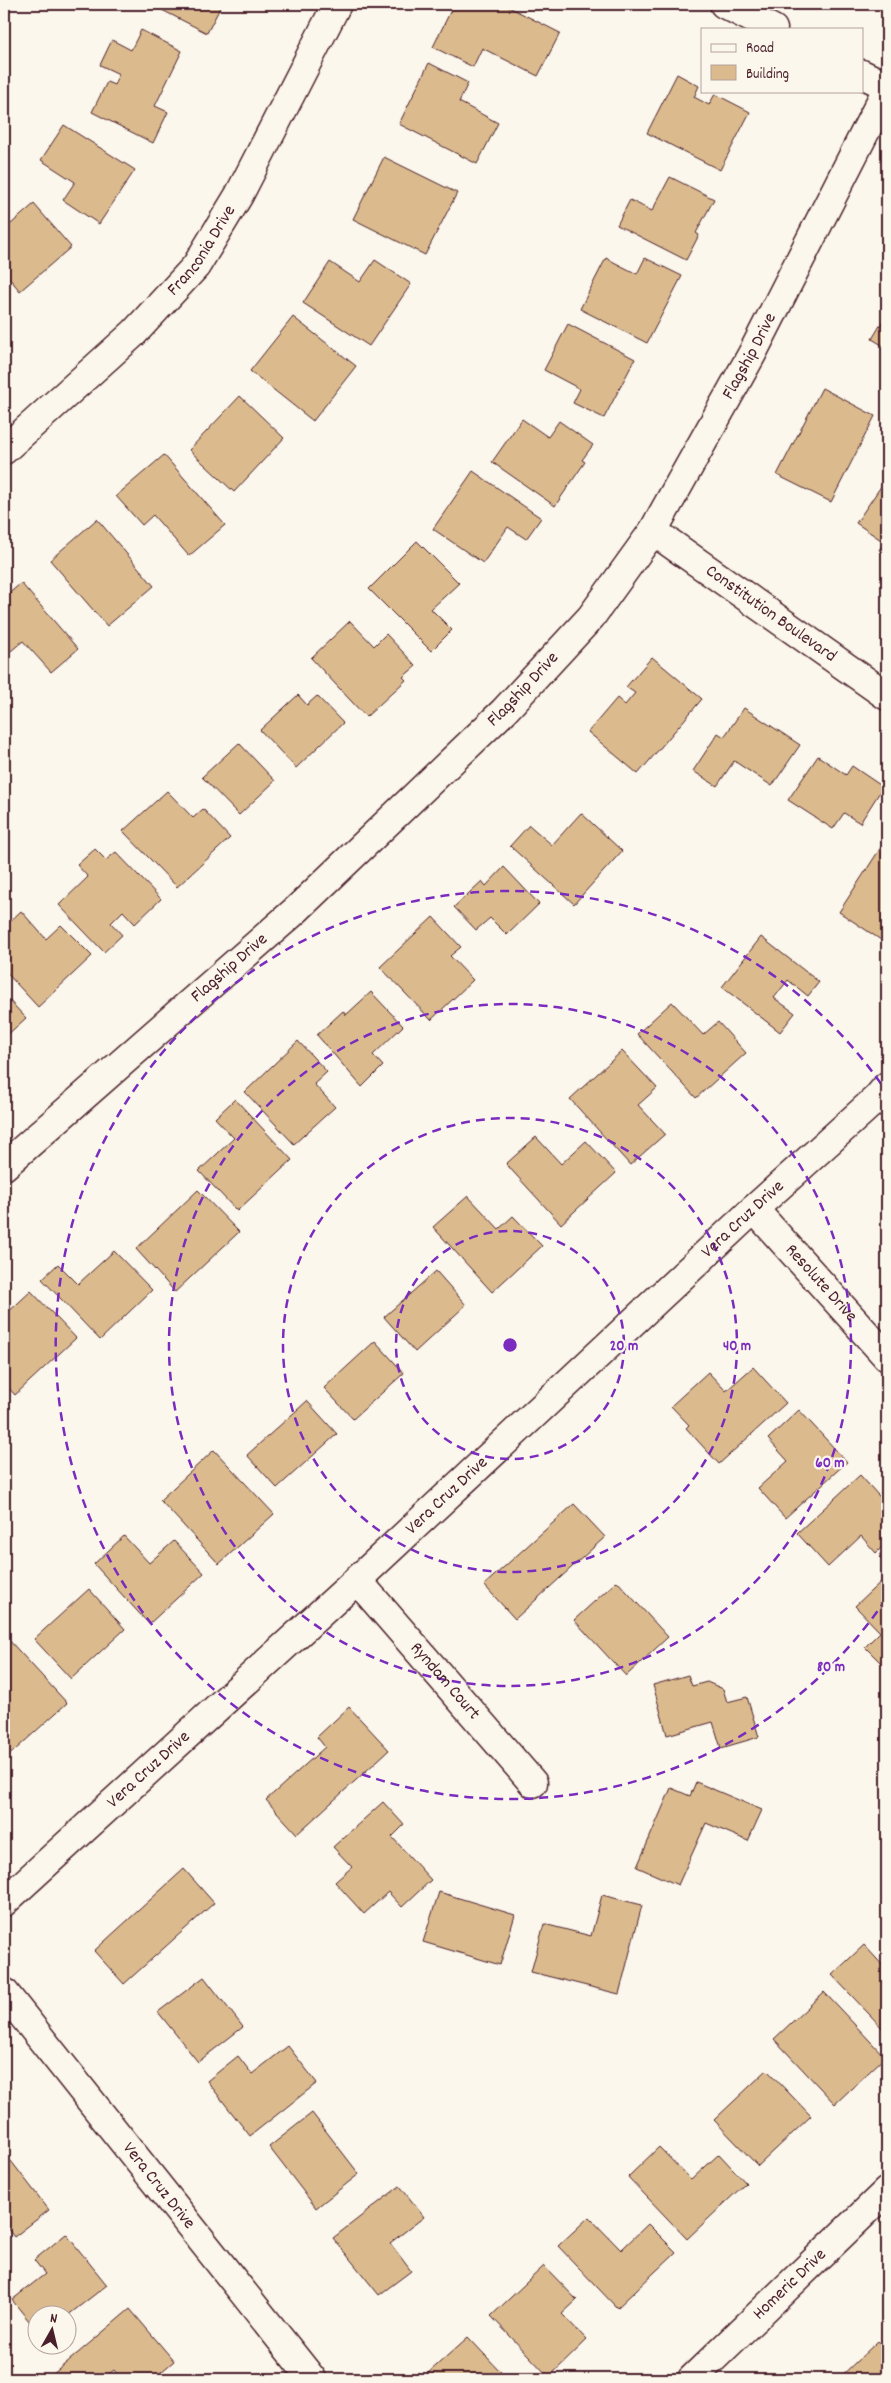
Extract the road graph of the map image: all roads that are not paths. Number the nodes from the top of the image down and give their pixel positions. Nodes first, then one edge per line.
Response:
1 (337, 4) edge
2 (724, 4) edge
3 (771, 28) edge
4 (864, 75) edge
5 (887, 88) edge
6 (4, 450) edge
7 (653, 531) junction
8 (887, 696) edge
9 (887, 1086) edge
10 (4, 1166) edge
11 (754, 1209) junction
12 (887, 1357) edge
13 (357, 1580) junction
14 (533, 1783) dead end
15 (4, 1902) edge
16 (4, 1992) edge
17 (887, 2191) edge
18 (312, 2379) edge
19 (692, 2379) edge

1 - 6 street, Franconia Drive
2 - 3 street
4 - 5 street
5 - 7 street, Flagship Drive
7 - 8 street, Constitution Boulevard
7 - 10 street, Flagship Drive
9 - 11 street, Vera Cruz Drive
11 - 12 street, Resolute Drive
11 - 13 street, Vera Cruz Drive
13 - 14 street, Ryndam Court
13 - 15 street, Vera Cruz Drive
16 - 18 street, Vera Cruz Drive
17 - 19 street, Homeric Drive

